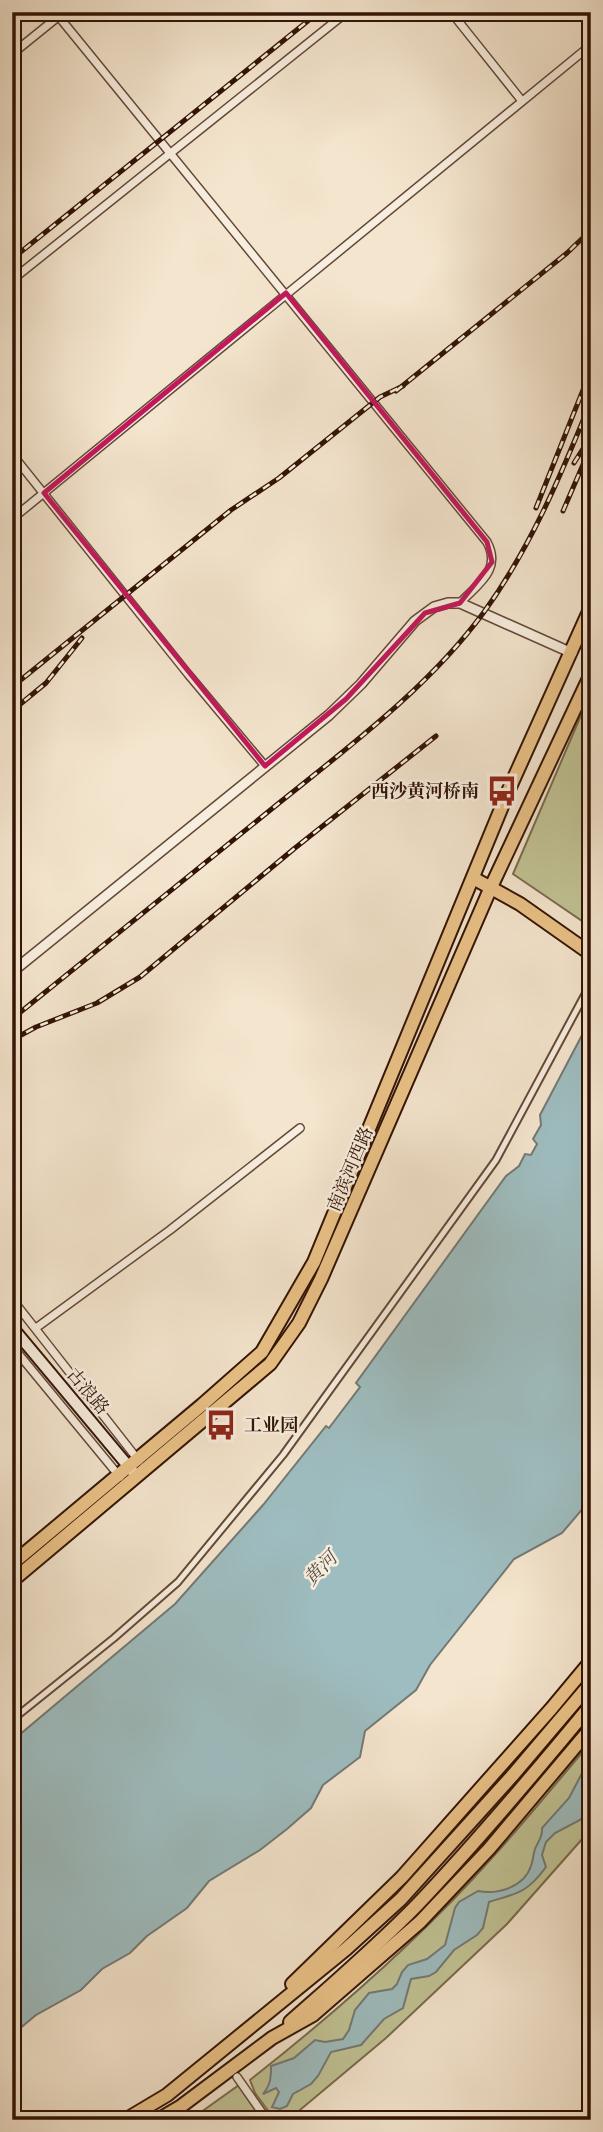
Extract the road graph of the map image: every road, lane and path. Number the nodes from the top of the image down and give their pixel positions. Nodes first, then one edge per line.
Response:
1 (347, 12) edge
2 (451, 12) edge
3 (59, 14) edge
4 (591, 45) edge
5 (12, 54) edge
6 (522, 101) junction
7 (171, 155) junction
8 (12, 280) edge
9 (286, 293) junction
10 (12, 454) edge
11 (44, 493) junction
12 (12, 519) edge
13 (460, 603) junction
14 (591, 607) edge
15 (572, 653) junction
16 (591, 674) edge
17 (265, 766) junction
18 (473, 878) junction
19 (491, 887) junction
20 (591, 954) edge
21 (12, 972) edge
22 (591, 983) edge
23 (300, 1128) dead end
24 (12, 1299) edge
25 (12, 1327) edge
26 (36, 1328) junction
27 (13, 1348) edge
28 (133, 1472) junction
29 (12, 1564) edge
30 (12, 1581) edge
31 (591, 1661) edge
32 (591, 1683) edge
33 (591, 1705) edge
34 (12, 1720) edge
35 (591, 1728) edge
36 (272, 2038) junction
37 (218, 2054) junction
38 (237, 2077) dead end
39 (125, 2120) edge
40 (158, 2120) edge
41 (267, 2120) edge

1 - 7 street
2 - 6 street
3 - 5 street
3 - 7 street
4 - 6 street
6 - 9 street
7 - 8 street
7 - 9 street
9 - 11 street
9 - 13 street
10 - 11 street
11 - 12 street
11 - 17 street
13 - 15 street
13 - 17 street
14 - 15 main road
15 - 18 main road, 南滨河西路
16 - 19 main road, 南滨河西路
17 - 21 street
18 - 19 main road
18 - 28 main road, 南滨河西路
19 - 20 main road
19 - 28 main road, 南滨河西路
22 - 34 street
23 - 26 street
24 - 26 street
25 - 28 main road, 古浪路
26 - 28 street
27 - 28 street
28 - 29 main road, 南滨河西路
28 - 30 main road, 南滨河西路
31 - 37 main road
32 - 37 main road
33 - 36 main road
35 - 36 main road
36 - 40 main road
37 - 39 main road
38 - 41 street

